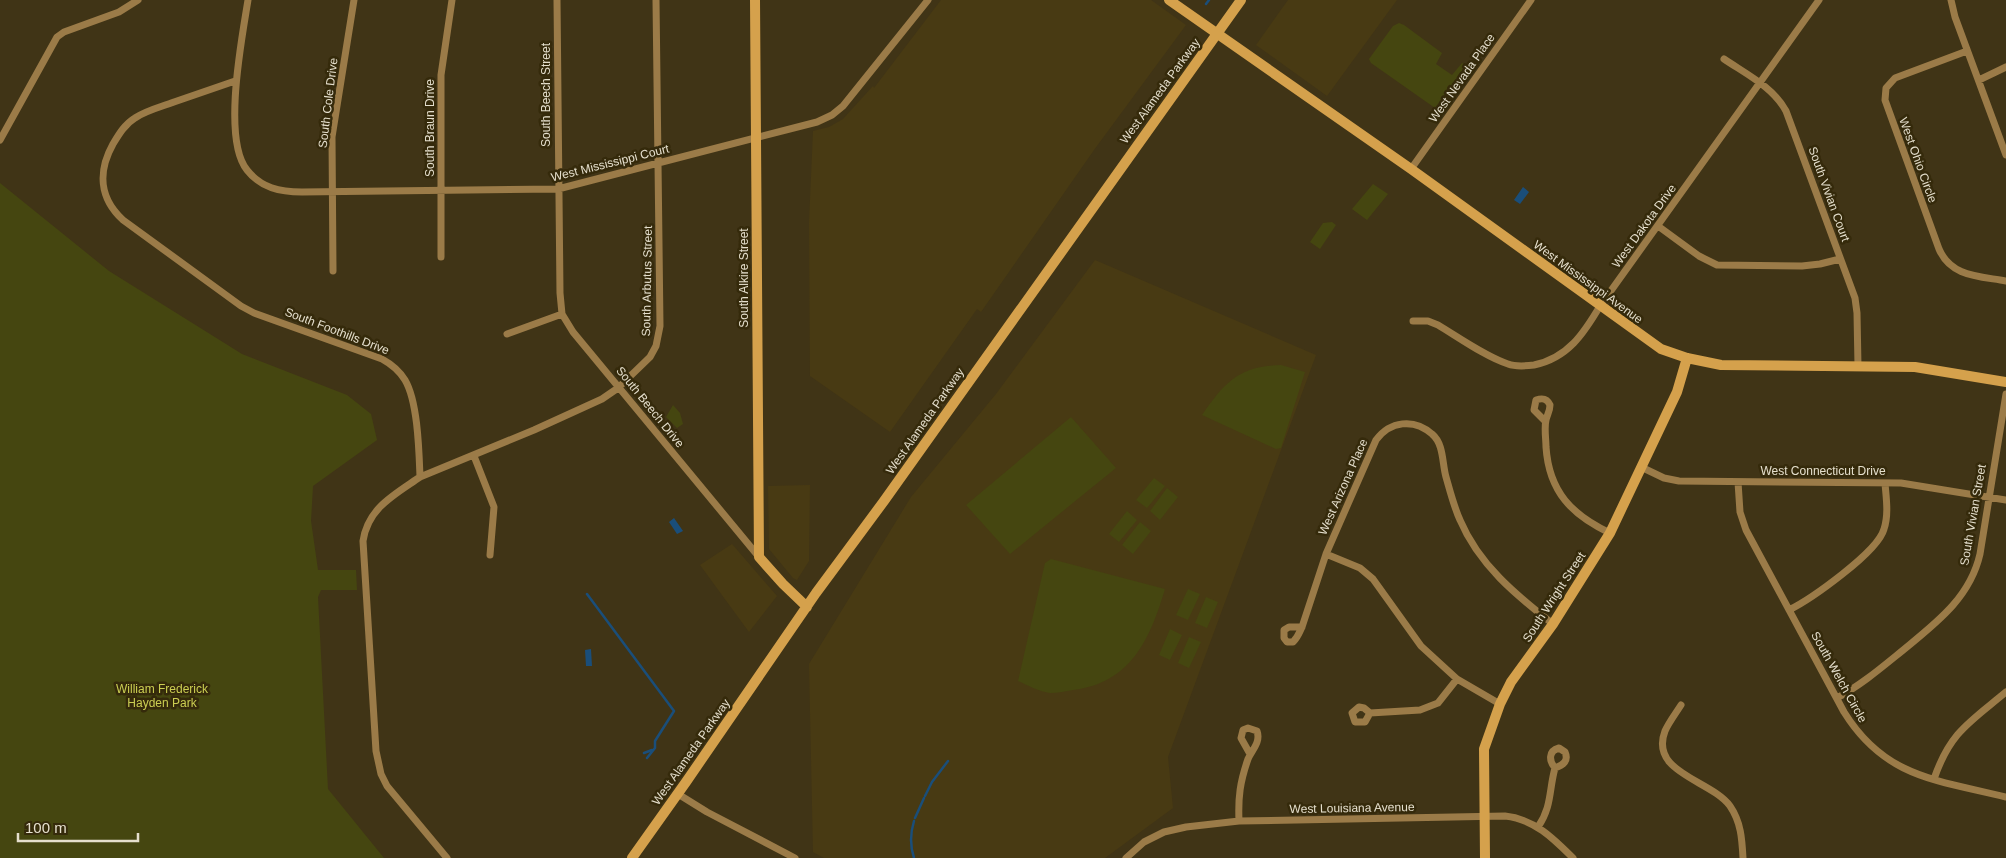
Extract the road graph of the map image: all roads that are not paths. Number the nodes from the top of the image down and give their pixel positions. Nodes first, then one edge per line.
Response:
1 (138, 0) edge
2 (248, 0) edge
3 (354, 0) edge
4 (452, 0) edge
5 (557, 0) edge
6 (656, 0) edge
7 (755, 0) edge
8 (928, 0) edge
9 (1169, 0) edge
10 (1241, 0) edge
11 (1531, 0) edge
12 (1818, 0) edge
13 (1951, 0) edge
14 (1218, 33) junction
15 (1967, 51) junction
16 (1724, 59) dead end
17 (2006, 67) edge
18 (235, 80) junction
19 (1979, 80) junction
20 (1760, 83) junction
21 (756, 137) junction
22 (0, 140) edge
23 (2006, 155) edge
24 (658, 164) junction
25 (1412, 169) junction
26 (558, 189) junction
27 (441, 191) junction
28 (333, 192) junction
29 (1658, 226) junction
30 (441, 258) dead end
31 (1840, 259) junction
32 (333, 270) dead end
33 (2006, 281) edge
34 (1600, 306) junction
35 (562, 314) junction
36 (1413, 320) dead end
37 (508, 334) dead end
38 (1687, 358) junction
39 (1858, 366) junction
40 (2006, 382) edge
41 (618, 388) junction
42 (2006, 394) edge
43 (1545, 421) dead end
44 (474, 456) junction
45 (1642, 467) junction
46 (420, 477) junction
47 (1738, 482) junction
48 (1885, 483) junction
49 (1988, 496) junction
50 (2006, 500) edge
51 (1610, 533) junction
52 (1326, 554) junction
53 (490, 555) dead end
54 (758, 557) junction
55 (807, 607) junction
56 (1789, 610) junction
57 (1553, 624) junction
58 (1302, 627) dead end
59 (1457, 679) junction
60 (2006, 692) edge
61 (1837, 698) junction
62 (1500, 704) junction
63 (1682, 705) dead end
64 (1370, 714) dead end
65 (1250, 754) dead end
66 (1555, 768) dead end
67 (1934, 779) junction
68 (678, 794) junction
69 (2006, 797) edge
70 (1485, 817) junction
71 (1239, 821) junction
72 (1538, 827) junction
73 (447, 858) edge
74 (632, 858) edge
75 (795, 858) edge
76 (1126, 858) edge
77 (1485, 858) edge
78 (1573, 858) edge
79 (1742, 858) edge

1 - 22 street
2 - 18 street
3 - 28 street, South Cole Drive
4 - 27 street, South Braun Drive
5 - 26 street, South Beech Street
6 - 24 street, South Arbutus Street
7 - 21 street, South Alkire Street
8 - 21 street, West Mississippi Court
9 - 14 street, West Mississippi Avenue
10 - 14 street, West Alameda Parkway
11 - 25 street, West Nevada Place
12 - 20 street, West Dakota Drive
13 - 15 street
14 - 25 street, West Mississippi Avenue
14 - 55 street, West Alameda Parkway
15 - 19 street
15 - 33 street, West Ohio Circle
16 - 20 street, South Vivian Court
17 - 19 street
18 - 28 street, West Mississippi Court
18 - 46 street, South Foothills Drive
19 - 23 street
20 - 29 street, West Dakota Drive
20 - 31 street, South Vivian Court
21 - 24 street, West Mississippi Court
21 - 54 street, South Alkire Street
24 - 26 street, West Mississippi Court
24 - 41 street, South Arbutus Street
25 - 34 street, West Mississippi Avenue
26 - 27 street, West Mississippi Court
26 - 35 street, South Beech Drive
27 - 28 street, West Mississippi Court
27 - 30 street, South Braun Drive
28 - 32 street, South Cole Drive
29 - 31 street
29 - 34 street, West Dakota Drive
31 - 39 street, South Vivian Court
34 - 36 street, West Dakota Drive
34 - 38 street, West Mississippi Avenue
35 - 37 street
35 - 41 street, South Beech Drive
38 - 39 street, West Mississippi Avenue
38 - 45 street, South Wright Street
39 - 40 street, West Mississippi Avenue
41 - 44 street, South Arbutus Street
41 - 54 street, South Beech Drive
42 - 49 street, South Vivian Street
43 - 51 street
44 - 46 street, South Arbutus Street
44 - 53 street
45 - 47 street, West Connecticut Drive
45 - 51 street, South Wright Street
46 - 73 street
47 - 48 street, West Connecticut Drive
47 - 56 street, South Welch Circle
48 - 49 street, West Connecticut Drive
48 - 56 street
49 - 50 street, West Connecticut Drive
49 - 61 street, South Vivian Street
51 - 57 street, South Wright Street
52 - 57 street, West Arizona Place
52 - 58 street, West Arizona Place
52 - 59 street
54 - 55 street, South Beech Drive
55 - 68 street, West Alameda Parkway
56 - 61 street, South Welch Circle
57 - 62 street, South Wright Street
59 - 62 street
59 - 64 street
60 - 67 street
61 - 67 street, South Welch Circle
62 - 70 street, South Wright Street
63 - 79 street
65 - 71 street
66 - 72 street
67 - 69 street, South Welch Circle
68 - 74 street, West Alameda Parkway
68 - 75 street
70 - 71 street, West Louisiana Avenue
70 - 72 street, West Louisiana Avenue
70 - 77 street, South Wright Street
71 - 76 street, West Louisiana Avenue
72 - 78 street, West Louisiana Avenue

